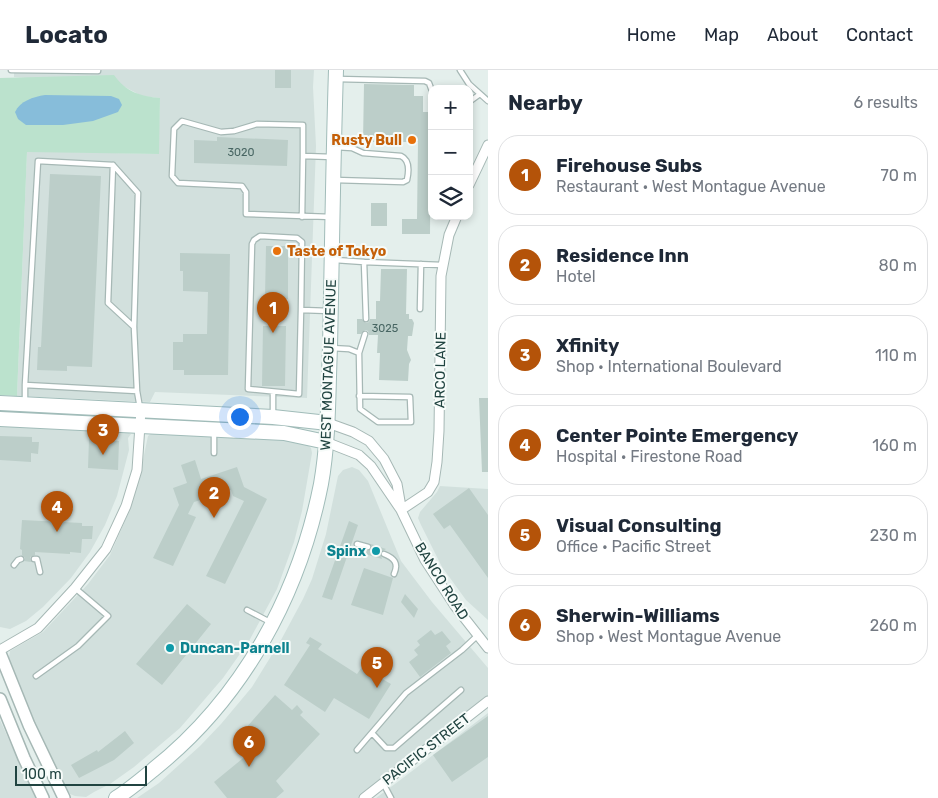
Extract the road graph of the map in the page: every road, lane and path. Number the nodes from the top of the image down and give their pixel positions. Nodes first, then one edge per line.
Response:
1 (11, 70) edge
2 (26, 70) edge
3 (98, 70) edge
4 (460, 70) edge
5 (336, 75) edge
6 (430, 85) edge
7 (480, 94) junction
8 (473, 99) edge
9 (488, 102) edge
10 (488, 145) edge
11 (334, 152) junction
12 (303, 156) junction
13 (113, 165) junction
14 (473, 177) edge
15 (334, 180) junction
16 (302, 217) junction
17 (333, 217) junction
18 (455, 220) edge
19 (332, 260) junction
20 (364, 262) junction
21 (420, 264) junction
22 (443, 265) junction
23 (420, 309) dead end
24 (301, 310) junction
25 (331, 311) junction
26 (366, 319) dead end
27 (134, 327) junction
28 (365, 334) dead end
29 (330, 348) junction
30 (359, 353) junction
31 (25, 385) junction
32 (137, 391) junction
33 (273, 392) junction
34 (359, 396) junction
35 (0, 403) edge
36 (25, 404) junction
37 (140, 410) junction
38 (272, 417) junction
39 (0, 419) edge
40 (328, 423) junction
41 (140, 425) junction
42 (214, 429) junction
43 (326, 442) junction
44 (214, 453) dead end
45 (401, 510) junction
46 (357, 544) dead end
47 (368, 547) dead end
48 (384, 554) dead end
49 (21, 558) dead end
50 (34, 559) dead end
51 (14, 565) dead end
52 (40, 572) dead end
53 (394, 574) dead end
54 (74, 588) junction
55 (248, 610) dead end
56 (273, 624) junction
57 (478, 634) junction
58 (488, 648) edge
59 (0, 651) edge
60 (36, 676) dead end
61 (462, 690) dead end
62 (0, 699) edge
63 (488, 700) edge
64 (372, 733) junction
65 (357, 750) dead end
66 (383, 784) junction
67 (43, 798) edge
68 (64, 798) edge
69 (116, 798) edge
70 (364, 798) edge
71 (391, 798) edge

1 - 2 lane
2 - 3 lane
4 - 7 lane
5 - 6 lane
5 - 11 main road, WEST MONTAGUE AVENUE
7 - 8 lane
7 - 9 lane
10 - 14 street
11 - 12 lane
11 - 15 main road, WEST MONTAGUE AVENUE
11 - 15 lane
12 - 16 lane
12 - 16 lane
13 - 27 lane
13 - 27 lane
13 - 31 lane
15 - 17 main road, WEST MONTAGUE AVENUE
16 - 17 lane
17 - 19 main road, WEST MONTAGUE AVENUE
18 - 22 street, ARCO LANE
19 - 20 lane
19 - 25 main road, WEST MONTAGUE AVENUE
20 - 21 lane
20 - 26 lane
21 - 22 lane
21 - 23 lane
22 - 45 street, ARCO LANE
24 - 25 lane
24 - 33 lane
24 - 33 lane
25 - 29 main road, WEST MONTAGUE AVENUE
27 - 32 lane
28 - 30 lane
29 - 30 lane
29 - 40 main road, WEST MONTAGUE AVENUE
30 - 34 lane
31 - 32 lane
31 - 36 lane
32 - 37 lane
33 - 38 lane
34 - 34 lane
35 - 36 main road
36 - 37 main road
37 - 38 main road
37 - 41 street
38 - 40 main road
39 - 41 main road
40 - 43 main road, WEST MONTAGUE AVENUE
40 - 45 street, BANCO ROAD
41 - 42 main road
41 - 54 street
42 - 43 main road
42 - 44 lane
43 - 45 street, BANCO ROAD
43 - 56 main road, WEST MONTAGUE AVENUE
45 - 57 street, BANCO ROAD
46 - 47 lane
48 - 53 lane
49 - 51 lane
50 - 52 lane
54 - 59 street
54 - 60 lane
55 - 56 lane
56 - 69 main road, WEST MONTAGUE AVENUE
57 - 58 street, BANCO ROAD
57 - 64 lane
59 - 68 street
61 - 64 lane
62 - 67 street
63 - 66 street, PACIFIC STREET
64 - 65 lane
66 - 70 street, PACIFIC STREET
66 - 71 lane

